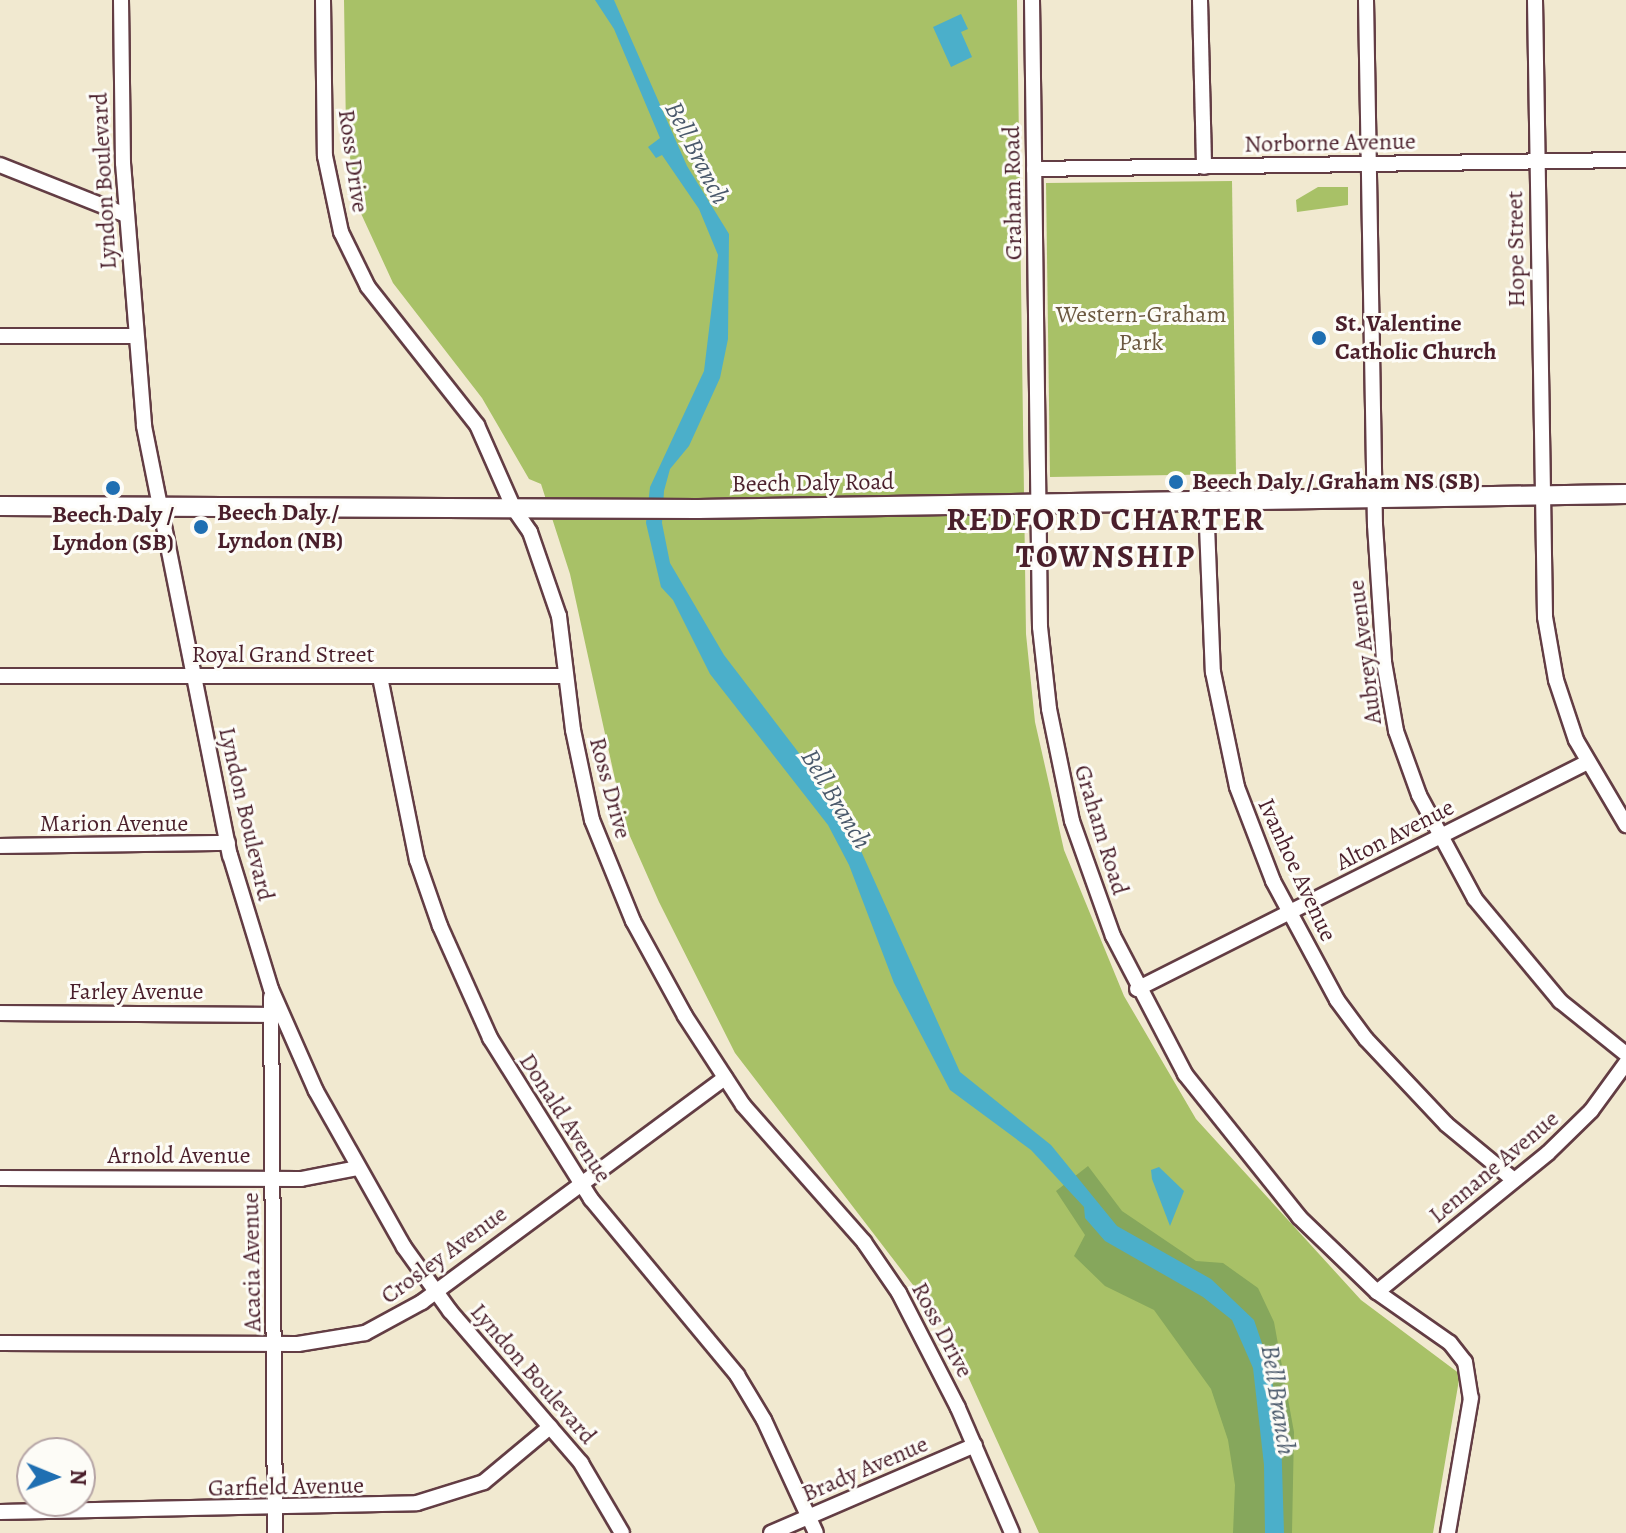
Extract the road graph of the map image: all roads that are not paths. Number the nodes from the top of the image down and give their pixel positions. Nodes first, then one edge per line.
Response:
1 (121, 0) edge
2 (323, 0) edge
3 (1032, 0) edge
4 (1200, 0) edge
5 (1366, 0) edge
6 (1535, 0) edge
7 (1626, 160) edge
8 (1536, 161) junction
9 (1369, 164) junction
10 (0, 165) edge
11 (1204, 167) junction
12 (1034, 169) junction
13 (126, 215) junction
14 (0, 336) edge
15 (135, 336) junction
16 (1626, 494) edge
17 (1541, 496) junction
18 (1375, 499) junction
19 (1206, 501) junction
20 (1039, 504) junction
21 (0, 506) edge
22 (160, 506) junction
23 (514, 509) junction
24 (0, 676) edge
25 (192, 676) junction
26 (565, 676) junction
27 (380, 677) junction
28 (1586, 763) junction
29 (1626, 825) edge
30 (1439, 837) junction
31 (228, 843) junction
32 (0, 846) edge
33 (1288, 913) junction
34 (271, 989) junction
35 (1137, 989) junction
36 (0, 1013) edge
37 (272, 1015) junction
38 (1626, 1054) edge
39 (1626, 1063) edge
40 (725, 1078) junction
41 (357, 1168) junction
42 (0, 1178) edge
43 (273, 1179) junction
44 (1514, 1180) junction
45 (580, 1183) junction
46 (434, 1291) junction
47 (1377, 1292) junction
48 (0, 1343) edge
49 (276, 1344) junction
50 (550, 1427) junction
51 (975, 1445) junction
52 (275, 1510) junction
53 (0, 1512) edge
54 (809, 1517) junction
55 (275, 1533) edge
56 (622, 1533) edge
57 (771, 1533) edge
58 (816, 1533) edge
59 (1012, 1533) edge
60 (1448, 1533) edge

1 - 13 street, Lyndon Boulevard
2 - 23 street, Ross Drive
3 - 12 street, Graham Road
4 - 11 street
5 - 9 street, Aubrey Avenue
6 - 8 street, Hope Street
7 - 8 street, Norborne Avenue
8 - 9 street, Norborne Avenue
8 - 17 street, Hope Street
9 - 11 street, Norborne Avenue
9 - 18 street, Aubrey Avenue
10 - 13 street
11 - 12 street, Norborne Avenue
12 - 20 street, Graham Road
13 - 15 street, Lyndon Boulevard
14 - 15 street
15 - 22 street, Lyndon Boulevard
16 - 17 main road, Beech Daly Road
17 - 18 main road, Beech Daly Road
17 - 28 street, Hope Street
18 - 19 main road, Beech Daly Road
18 - 30 street, Aubrey Avenue
19 - 20 main road, Beech Daly Road
19 - 33 street, Ivanhoe Avenue
20 - 23 main road, Beech Daly Road
20 - 35 street, Graham Road
21 - 22 main road, Beech Daly Road
22 - 23 main road, Beech Daly Road
22 - 25 street, Lyndon Boulevard
23 - 26 street, Ross Drive
24 - 25 street, Royal Grand Street
25 - 27 street, Royal Grand Street
25 - 31 street, Lyndon Boulevard
26 - 27 street, Royal Grand Street
26 - 40 street, Ross Drive
27 - 45 street, Donald Avenue
28 - 29 street, Hope Street
28 - 30 street, Alton Avenue
30 - 33 street, Alton Avenue
30 - 38 street, Aubrey Avenue
31 - 32 street, Marion Avenue
31 - 34 street, Lyndon Boulevard
33 - 35 street, Alton Avenue
33 - 44 street, Ivanhoe Avenue
34 - 37 street, Acacia Avenue
34 - 41 street, Lyndon Boulevard
35 - 47 street, Graham Road
36 - 37 street, Farley Avenue
37 - 43 street, Acacia Avenue
39 - 44 street, Lennane Avenue
40 - 45 street, Crosley Avenue
40 - 51 street, Ross Drive
41 - 43 street, Arnold Avenue
41 - 46 street, Lyndon Boulevard
42 - 43 street, Arnold Avenue
43 - 49 street, Acacia Avenue
44 - 47 street, Lennane Avenue
45 - 46 street, Crosley Avenue
45 - 54 street, Donald Avenue
46 - 49 street, Crosley Avenue
46 - 50 street, Lyndon Boulevard
47 - 60 street, Graham Road
48 - 49 street, Crosley Avenue
49 - 52 street, Acacia Avenue
50 - 52 street, Garfield Avenue
50 - 56 street, Lyndon Boulevard
51 - 54 street, Brady Avenue
51 - 59 street, Ross Drive
52 - 53 street, Garfield Avenue
52 - 55 street, Acacia Avenue
54 - 57 street, Brady Avenue
54 - 58 street, Donald Avenue

